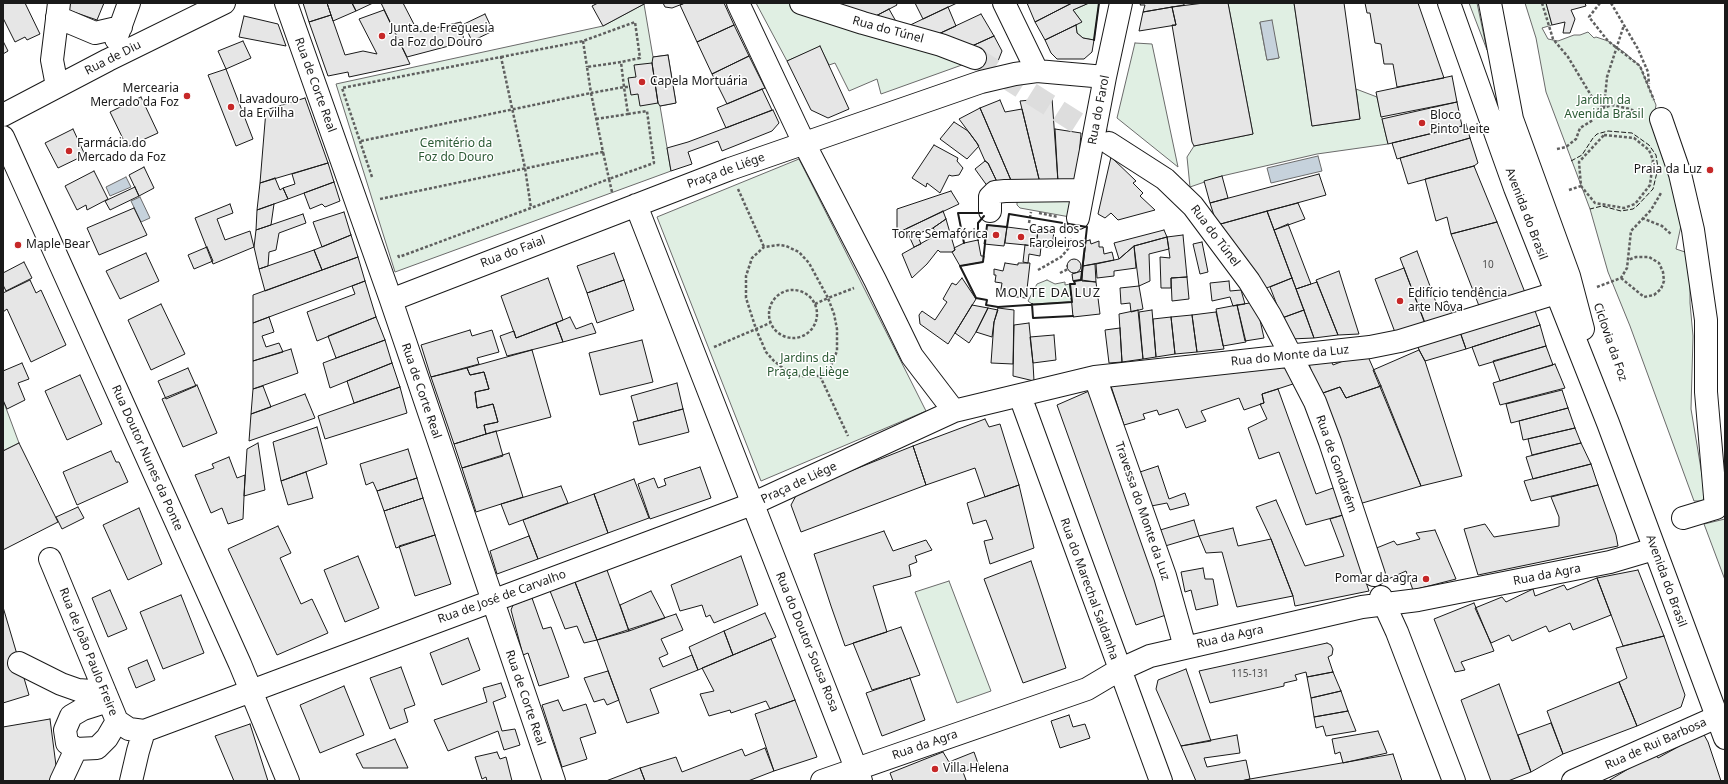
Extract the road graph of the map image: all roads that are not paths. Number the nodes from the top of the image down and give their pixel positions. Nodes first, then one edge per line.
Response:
1 (129, 3) edge
2 (224, 3) edge
3 (286, 3) edge
4 (738, 3) edge
5 (801, 3) edge
6 (1004, 3) edge
7 (1121, 3) edge
8 (1449, 3) edge
9 (1490, 3) edge
10 (58, 10) edge
11 (121, 27) junction
12 (976, 58) tunnel mouth
13 (108, 60) junction
14 (1037, 71) junction
15 (1105, 77) junction
16 (57, 86) junction
17 (3, 115) edge
18 (1512, 119) junction
19 (1661, 119) road end
20 (3, 137) edge
21 (804, 143) junction
22 (1109, 143) tunnel mouth
23 (1511, 175) junction
24 (1083, 190) junction
25 (636, 205) junction
26 (990, 211) dead end
27 (1071, 222) road end
28 (1556, 294) junction
29 (391, 300) junction
30 (1291, 356) junction
31 (1095, 377) junction
32 (1020, 396) junction
33 (954, 411) junction
34 (1608, 423) junction
35 (752, 504) junction
36 (1682, 518) dead end
37 (1654, 550) junction
38 (50, 559) dead end
39 (1373, 573) dead end
40 (492, 600) junction
41 (1382, 601) junction
42 (1185, 647) junction
43 (19, 663) dead end
44 (1119, 670) junction
45 (252, 690) junction
46 (106, 697) junction
47 (1717, 717) junction
48 (117, 721) junction
49 (144, 731) junction
50 (1725, 738) edge
51 (76, 749) junction
52 (859, 775) edge
53 (61, 781) edge
54 (131, 781) edge
55 (288, 781) edge
56 (554, 781) edge
57 (822, 781) edge
58 (1161, 781) edge
59 (1454, 781) edge
60 (1573, 781) edge

1 - 11 street
2 - 13 street, Rua de Diu
3 - 29 street, Rua de Corte Real
4 - 21 street
5 - 12 street, Rua do Túnel
6 - 14 street
7 - 15 street, Rua do Farol
8 - 23 street, Avenida do Brasil
9 - 18 street, Avenida do Brasil
10 - 11 street
10 - 16 street
11 - 13 street
13 - 16 street, Rua de Diu
14 - 15 street, Praça de Liége
14 - 21 street, Praça de Liége
15 - 24 street, Rua do Farol
16 - 17 street, Rua de Diu
18 - 23 street
18 - 34 street, Avenida do Brasil
19 - 36 street
20 - 45 street, Rua Doutor Nunes da Ponte
21 - 25 street, Praça de Liége
21 - 33 street
22 - 30 street, Rua do Túnel
23 - 28 street, Avenida do Brasil
24 - 26 street
24 - 27 street, Rua do Farol
25 - 29 street, Rua do Faial
25 - 35 street, Praça de Liége
28 - 30 street, Rua do Monte da Luz
28 - 34 street, Avenida do Brasil
29 - 40 street, Rua de Corte Real
30 - 31 street, Rua do Monte da Luz
30 - 39 street, Rua de Gondarém
31 - 32 street, Rua do Monte da Luz
31 - 42 street, Travessa do Monte da Luz
32 - 33 street, Rua do Monte da Luz
32 - 44 street, Rua do Marechal Saldanha
33 - 35 street, Praça de Liége
34 - 37 street, Avenida do Brasil
35 - 40 street, Rua de José de Carvalho
35 - 52 street, Rua do Doutor Sousa Rosa
37 - 41 street, Rua da Agra
37 - 47 street, Avenida do Brasil
38 - 46 street, Rua de João Paulo Freire
40 - 45 street, Rua de José de Carvalho
40 - 56 street, Rua de Corte Real
41 - 42 street, Rua da Agra
41 - 59 street
42 - 44 street, Rua da Agra
43 - 46 street
44 - 52 street, Rua da Agra
44 - 58 street, Rua do Marechal Saldanha
45 - 49 street
45 - 55 street, Rua Doutor Nunes da Ponte
46 - 48 street, Rua de João Paulo Freire
46 - 51 street
47 - 50 street, Avenida do Brasil
47 - 60 street, Rua de Rui Barbosa
48 - 49 street, Rua de João Paulo Freire
48 - 51 street
49 - 54 street
51 - 53 street
52 - 57 street, Rua da Agra

